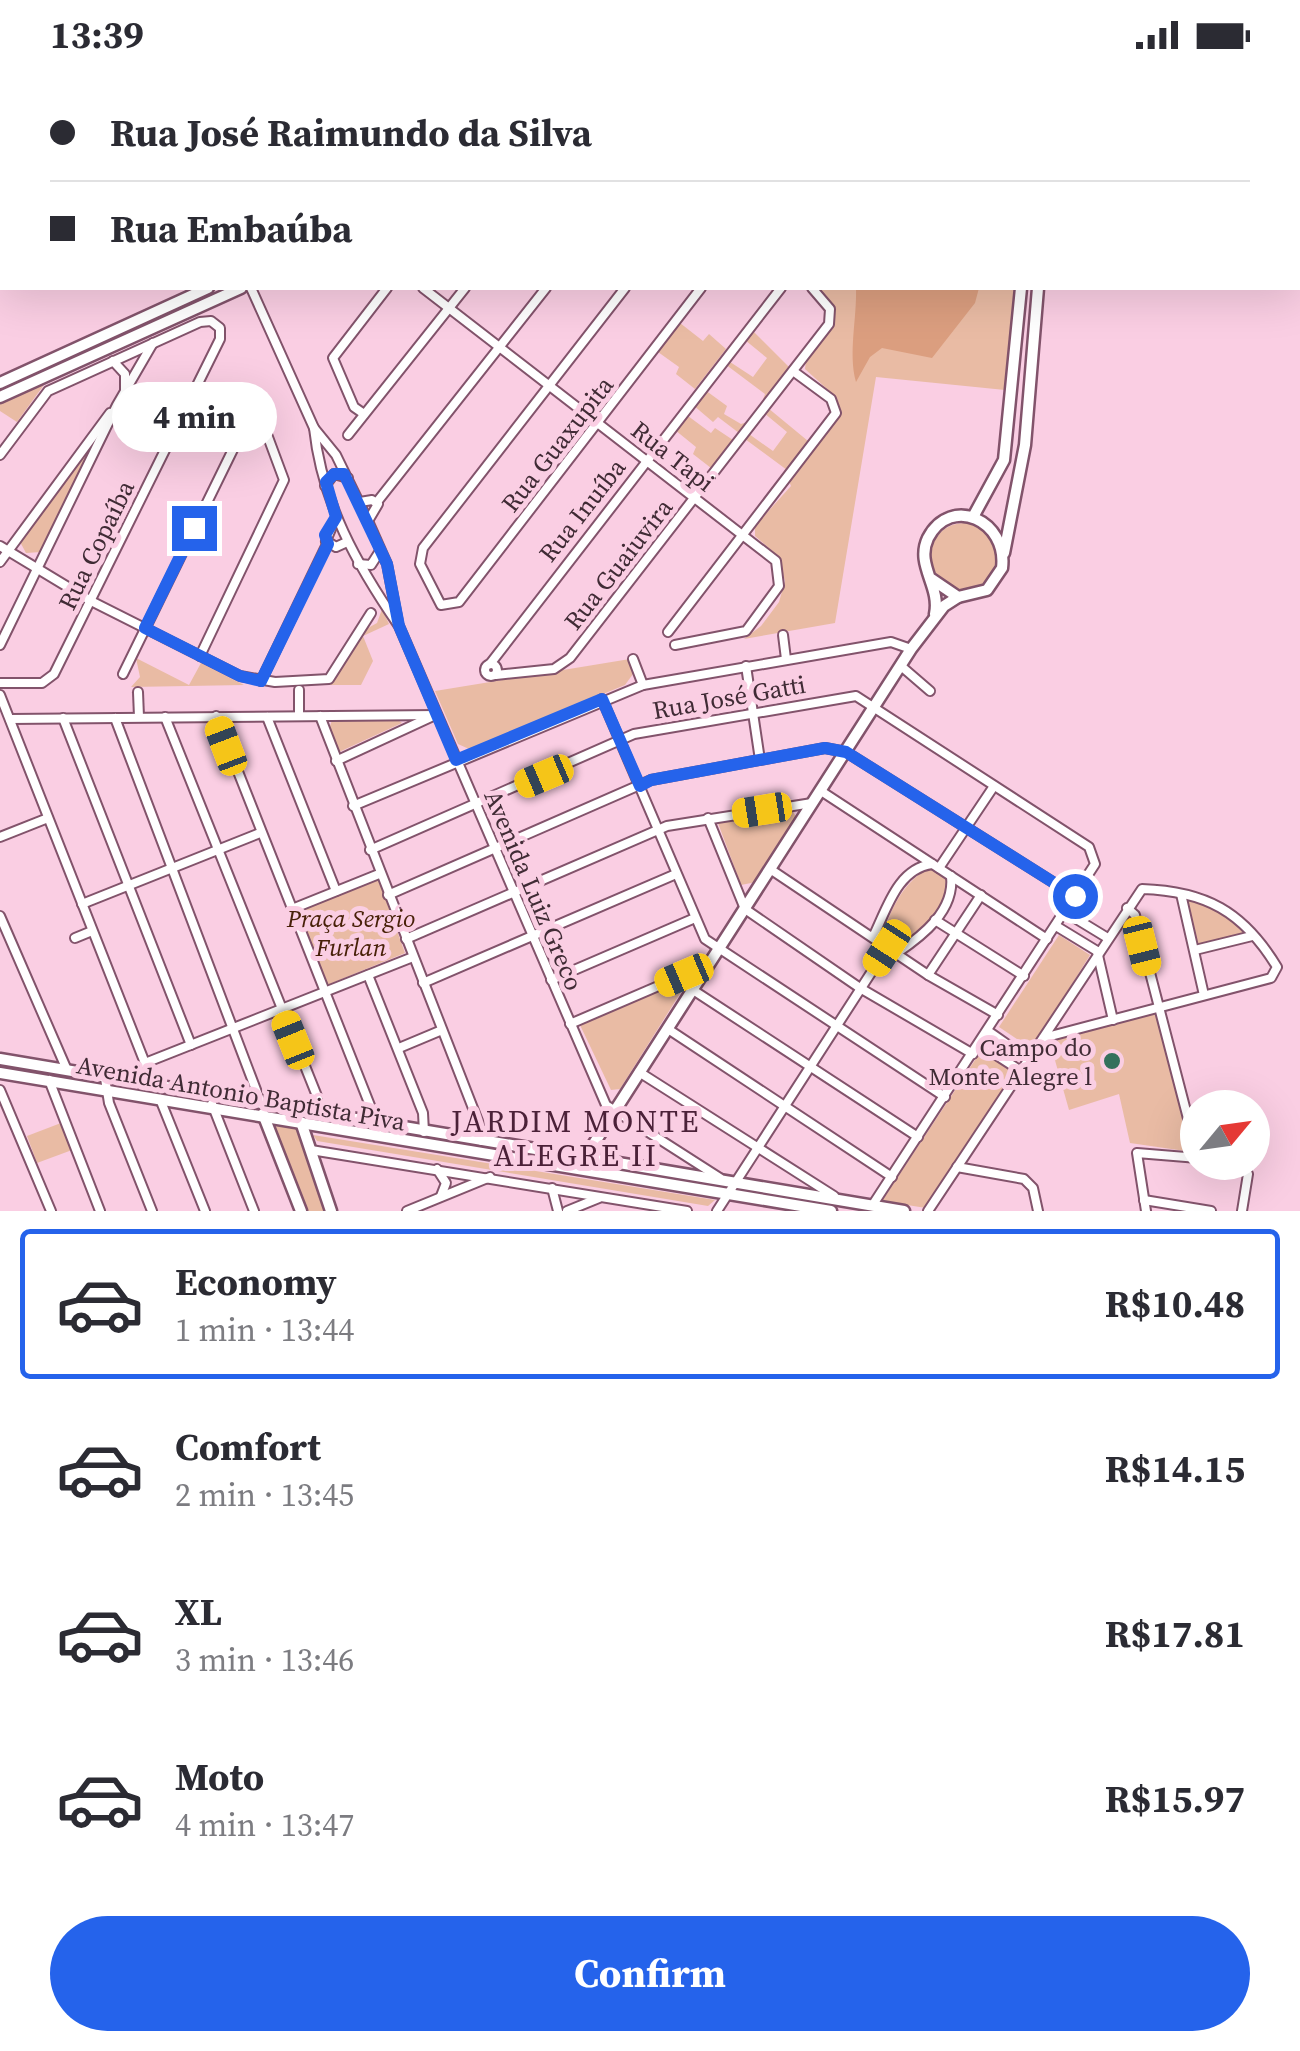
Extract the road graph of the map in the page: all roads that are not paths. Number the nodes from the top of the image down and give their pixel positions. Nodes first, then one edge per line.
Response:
1 (204, 290) edge
2 (237, 290) edge
3 (252, 290) edge
4 (385, 290) edge
5 (426, 290) edge
6 (464, 290) edge
7 (544, 290) edge
8 (624, 290) edge
9 (699, 290) edge
10 (779, 290) edge
11 (814, 290) edge
12 (1021, 290) edge
13 (1038, 290) edge
14 (450, 308) junction
15 (153, 343) junction
16 (499, 347) junction
17 (112, 360) junction
18 (793, 371) junction
19 (0, 382) edge
20 (550, 386) junction
21 (125, 390) junction
22 (0, 397) edge
23 (117, 406) junction
24 (364, 414) junction
25 (599, 423) junction
26 (314, 428) junction
27 (348, 435) dead end
28 (87, 440) junction
29 (99, 446) junction
30 (0, 455) edge
31 (646, 460) junction
32 (348, 478) junction
33 (325, 488) junction
34 (694, 498) junction
35 (360, 502) junction
36 (376, 502) junction
37 (336, 517) junction
38 (973, 517) junction
39 (368, 521) junction
40 (743, 535) junction
41 (348, 542) junction
42 (328, 544) junction
43 (4, 549) edge
44 (380, 549) junction
45 (1004, 554) junction
46 (0, 562) edge
47 (358, 564) junction
48 (37, 572) junction
49 (930, 578) junction
50 (958, 597) junction
51 (91, 602) junction
52 (371, 613) dead end
53 (932, 620) junction
54 (399, 626) junction
55 (145, 628) junction
56 (782, 635) dead end
57 (0, 644) edge
58 (911, 649) junction
59 (200, 656) junction
60 (633, 659) dead end
61 (786, 659) junction
62 (746, 666) junction
63 (901, 666) junction
64 (123, 674) dead end
65 (496, 674) joint
66 (261, 681) junction
67 (0, 683) edge
68 (642, 684) junction
69 (299, 690) dead end
70 (930, 691) dead end
71 (138, 692) dead end
72 (0, 695) edge
73 (602, 699) junction
74 (876, 708) junction
75 (438, 714) junction
76 (754, 714) junction
77 (216, 716) junction
78 (299, 716) junction
79 (320, 716) junction
80 (402, 716) junction
81 (139, 717) junction
82 (165, 717) junction
83 (267, 717) junction
84 (10, 718) junction
85 (63, 718) junction
86 (115, 718) junction
87 (398, 731) junction
88 (621, 741) junction
89 (846, 752) junction
90 (456, 760) junction
91 (760, 760) junction
92 (336, 761) junction
93 (640, 786) junction
94 (994, 786) junction
95 (821, 791) junction
96 (812, 802) junction
97 (476, 805) junction
98 (353, 806) junction
99 (48, 818) junction
100 (708, 818) junction
101 (966, 825) junction
102 (657, 830) junction
103 (260, 833) junction
104 (0, 838) edge
105 (494, 848) junction
106 (217, 849) junction
107 (370, 850) junction
108 (936, 866) junction
109 (172, 868) junction
110 (770, 869) junction
111 (379, 874) junction
112 (676, 874) junction
113 (951, 876) junction
114 (127, 884) junction
115 (336, 890) junction
116 (512, 892) junction
117 (1182, 894) junction
118 (388, 895) junction
119 (981, 895) junction
120 (1075, 896) junction
121 (82, 904) junction
122 (1127, 908) junction
123 (292, 909) junction
124 (745, 909) junction
125 (1065, 912) junction
126 (0, 916) edge
127 (695, 918) junction
128 (936, 920) junction
129 (1056, 926) junction
130 (92, 931) junction
131 (956, 934) junction
132 (531, 936) junction
133 (1252, 936) junction
134 (873, 937) junction
135 (1106, 937) junction
136 (76, 938) dead end
137 (406, 939) junction
138 (1047, 939) junction
139 (887, 948) junction
140 (719, 950) junction
141 (1195, 950) junction
142 (1097, 951) junction
143 (897, 953) junction
144 (413, 958) junction
145 (928, 974) junction
146 (368, 976) junction
147 (1024, 976) junction
148 (551, 980) junction
149 (423, 983) junction
150 (695, 986) junction
151 (860, 988) junction
152 (325, 993) junction
153 (1204, 994) junction
154 (1158, 1008) junction
155 (281, 1010) junction
156 (998, 1015) junction
157 (1113, 1020) junction
158 (570, 1024) junction
159 (834, 1027) junction
160 (235, 1029) junction
161 (668, 1029) junction
162 (442, 1030) junction
163 (988, 1031) junction
164 (1042, 1038) junction
165 (980, 1044) junction
166 (191, 1045) junction
167 (399, 1048) junction
168 (973, 1054) junction
169 (0, 1059) edge
170 (1028, 1059) junction
171 (146, 1066) junction
172 (810, 1067) junction
173 (67, 1070) junction
174 (1020, 1071) junction
175 (640, 1072) junction
176 (0, 1073) edge
177 (105, 1078) junction
178 (48, 1080) junction
179 (133, 1082) junction
180 (154, 1086) junction
181 (0, 1090) edge
182 (105, 1090) junction
183 (1180, 1090) edge
184 (945, 1097) junction
185 (160, 1100) junction
186 (212, 1102) junction
187 (261, 1103) junction
188 (784, 1106) junction
189 (297, 1110) junction
190 (615, 1110) junction
191 (325, 1116) junction
192 (264, 1117) junction
193 (369, 1123) junction
194 (302, 1126) junction
195 (424, 1132) junction
196 (918, 1137) junction
197 (482, 1141) junction
198 (756, 1147) junction
199 (311, 1150) junction
200 (525, 1154) junction
201 (1180, 1155) edge
202 (586, 1164) junction
203 (957, 1167) junction
204 (438, 1168) junction
205 (490, 1177) junction
206 (892, 1177) junction
207 (1247, 1180) edge
208 (730, 1181) junction
209 (552, 1188) junction
210 (728, 1194) junction
211 (602, 1197) junction
212 (440, 1199) junction
213 (838, 1199) junction
214 (1144, 1200) junction
215 (870, 1208) edge
216 (669, 1210) edge
217 (51, 1211) edge
218 (100, 1211) edge
219 (152, 1211) edge
220 (205, 1211) edge
221 (254, 1211) edge
222 (301, 1211) edge
223 (331, 1211) edge
224 (407, 1211) edge
225 (558, 1211) edge
226 (566, 1211) edge
227 (687, 1211) edge
228 (718, 1211) edge
229 (831, 1211) edge
230 (904, 1211) edge
231 (928, 1211) edge
232 (1038, 1211) edge
233 (1146, 1211) edge
234 (1211, 1211) edge
235 (1242, 1211) edge

1 - 19 main road
2 - 22 main road
3 - 26 street, Avenida Luiz Greco
4 - 24 street
5 - 14 street, Rua Tapi
6 - 14 street
7 - 16 street
8 - 20 street
9 - 25 street, Rua Guaxupita
10 - 31 street, Rua Inuíba
11 - 18 street, Rua Guaiuvira
12 - 38 main road
13 - 45 main road
14 - 16 street, Rua Tapi
14 - 24 street
15 - 17 street
15 - 21 street
15 - 51 street, Rua Copaíba
16 - 20 street, Rua Tapi
16 - 36 street
17 - 21 street
17 - 30 street
18 - 34 street, Rua Guaiuvira
18 - 40 street
20 - 25 street, Rua Tapi
20 - 25 street, Rua Guaxupita
21 - 23 street
23 - 28 street
23 - 29 street
24 - 27 street
25 - 31 street, Rua Tapi
26 - 32 street, Avenida Luiz Greco
26 - 33 street, Avenida Luiz Greco
28 - 29 street
28 - 43 street
29 - 48 street
31 - 34 street, Rua Tapi
31 - 65 street, Rua Inuíba
32 - 33 street
32 - 35 street, Avenida Luiz Greco
33 - 37 street, Avenida Luiz Greco
34 - 40 street, Rua Tapi
34 - 65 street, Rua Guaiuvira
35 - 36 street
35 - 39 street, Avenida Luiz Greco
36 - 39 street
37 - 41 street, Avenida Luiz Greco
37 - 42 street
38 - 45 main road
38 - 49 main road
39 - 44 street, Avenida Luiz Greco
40 - 40 street, Rua Tapi
41 - 42 street
41 - 47 street, Avenida Luiz Greco
42 - 66 street
43 - 46 street
43 - 48 street
44 - 47 street
44 - 54 street, Avenida Luiz Greco
45 - 50 main road
47 - 54 street, Avenida Luiz Greco
48 - 51 street
48 - 57 street
49 - 50 main road
49 - 53 main road
50 - 53 main road
51 - 55 street
51 - 67 street, Rua Copaíba
52 - 66 street
53 - 58 main road
54 - 75 street, Avenida Luiz Greco
55 - 59 street
55 - 59 street
55 - 64 street
56 - 61 street
58 - 61 street
58 - 63 main road
59 - 66 street
60 - 68 street
61 - 62 street
62 - 68 street
62 - 76 street
63 - 70 street
63 - 74 main road
68 - 73 street
69 - 78 street
71 - 81 street
72 - 84 street
73 - 88 street
73 - 90 street
74 - 76 street, Rua José Gatti
74 - 89 main road
74 - 94 street
75 - 80 street
75 - 87 street
75 - 90 street, Avenida Luiz Greco
76 - 88 street, Rua José Gatti
76 - 91 street
77 - 82 street
77 - 83 street
77 - 103 street
78 - 79 street
78 - 83 street
79 - 80 street
79 - 92 street
80 - 87 street
81 - 82 street
81 - 86 street
82 - 106 street
83 - 115 street
84 - 85 street
84 - 99 street
85 - 86 street
85 - 114 street
86 - 109 street
87 - 92 street
88 - 93 street
88 - 97 street, Rua José Gatti
89 - 91 street
89 - 95 main road
89 - 101 street
90 - 97 street, Avenida Luiz Greco
90 - 98 street
91 - 93 street
92 - 98 street
93 - 102 street
93 - 105 street
94 - 101 street
94 - 120 street
95 - 96 main road
95 - 108 street
96 - 100 street
96 - 110 main road
97 - 105 street, Avenida Luiz Greco
97 - 107 street, Rua José Gatti
98 - 107 street
99 - 104 street
99 - 121 street
100 - 102 street
100 - 124 street
101 - 108 street
101 - 120 street
102 - 112 street
102 - 116 street
103 - 106 street
103 - 123 street
105 - 116 street, Avenida Luiz Greco
105 - 118 street
106 - 109 street
106 - 155 street
107 - 111 street
108 - 113 street
108 - 134 street
109 - 114 street
109 - 160 street
110 - 124 main road
110 - 134 street
111 - 115 street
111 - 118 street
112 - 127 street
112 - 132 street
113 - 119 street
113 - 128 street
114 - 121 street
114 - 166 street
115 - 123 street
116 - 132 street, Avenida Luiz Greco
116 - 137 street
117 - 122 street
117 - 133 street
117 - 141 street
118 - 137 street
119 - 131 street
119 - 138 street
120 - 125 street
121 - 130 street
122 - 135 street
122 - 154 street
123 - 152 street
124 - 140 main road
124 - 151 street
125 - 129 street
125 - 135 street
126 - 173 street
127 - 140 street
127 - 148 street
128 - 131 street
128 - 143 street
129 - 138 street
129 - 142 street
130 - 136 street
130 - 171 street
131 - 145 street
131 - 147 street
132 - 148 street, Avenida Luiz Greco
132 - 149 street
133 - 141 street
133 - 153 street
134 - 139 street
135 - 142 street
137 - 144 street
138 - 147 street
139 - 143 street
139 - 151 street
140 - 150 main road
140 - 159 street
141 - 153 street
142 - 157 street
142 - 164 street
143 - 145 street
144 - 146 street
144 - 149 street
145 - 156 street
146 - 152 street
146 - 167 street
147 - 156 street
148 - 158 street, Avenida Luiz Greco
149 - 162 street
150 - 158 street
150 - 161 main road
150 - 172 street
151 - 159 street
151 - 168 street
152 - 155 street
152 - 193 street
153 - 154 street
154 - 157 street
154 - 183 street
155 - 160 street
155 - 191 street
156 - 163 street
157 - 164 street
158 - 190 street, Avenida Luiz Greco
159 - 172 street
159 - 184 street
160 - 166 street
160 - 187 street
161 - 175 main road
161 - 188 street
162 - 167 street
162 - 197 street
163 - 165 street
163 - 170 street
164 - 170 street
165 - 168 street
165 - 174 street
166 - 171 street
167 - 195 street
168 - 184 street
169 - 173 main road, Avenida Antonio Baptista Piva
170 - 174 street
171 - 179 street
171 - 180 street
172 - 188 street
172 - 196 street
173 - 177 main road, Avenida Antonio Baptista Piva
174 - 203 street
175 - 190 main road
175 - 198 street
176 - 178 main road, Avenida Antonio Baptista Piva
177 - 179 main road, Avenida Antonio Baptista Piva
177 - 182 street
178 - 182 main road, Avenida Antonio Baptista Piva
178 - 218 street
179 - 180 main road, Avenida Antonio Baptista Piva
180 - 185 street
180 - 186 main road, Avenida Antonio Baptista Piva
181 - 217 street
182 - 185 main road, Avenida Antonio Baptista Piva
182 - 219 street
184 - 196 street
185 - 186 main road, Avenida Antonio Baptista Piva
185 - 220 street
186 - 187 main road, Avenida Antonio Baptista Piva
186 - 192 main road, Avenida Antonio Baptista Piva
186 - 221 street
187 - 189 main road, Avenida Antonio Baptista Piva
187 - 192 main road
188 - 198 street
188 - 206 street
189 - 191 main road, Avenida Antonio Baptista Piva
189 - 194 main road
190 - 202 main road
190 - 208 street
191 - 193 main road, Avenida Antonio Baptista Piva
192 - 194 main road, Avenida Antonio Baptista Piva
192 - 222 main road
193 - 195 main road, Avenida Antonio Baptista Piva
194 - 199 main road
194 - 200 main road, Avenida Antonio Baptista Piva
195 - 197 main road, Avenida Antonio Baptista Piva
196 - 206 street
197 - 200 main road, Avenida Antonio Baptista Piva
198 - 208 street
198 - 213 street
199 - 204 street
199 - 223 main road
200 - 202 main road, Avenida Antonio Baptista Piva
200 - 202 main road, Avenida Antonio Baptista Piva
201 - 214 street
202 - 208 main road, Avenida Antonio Baptista Piva
202 - 210 main road, Avenida Antonio Baptista Piva
203 - 231 street
203 - 232 street
204 - 205 street
204 - 212 street
205 - 209 street
205 - 212 street
206 - 215 street
207 - 235 street
208 - 210 street
208 - 213 main road, Avenida Antonio Baptista Piva
209 - 211 street
209 - 225 street
210 - 228 street
210 - 229 main road, Avenida Antonio Baptista Piva
211 - 216 street
211 - 226 street
212 - 224 street
213 - 215 main road, Avenida Antonio Baptista Piva
214 - 233 street
214 - 234 street
215 - 230 main road, Avenida Antonio Baptista Piva
216 - 227 street

